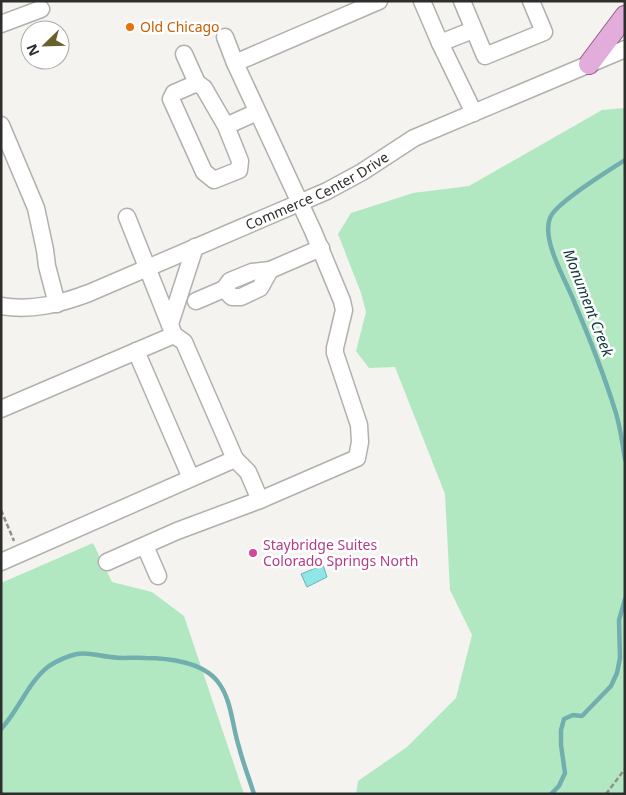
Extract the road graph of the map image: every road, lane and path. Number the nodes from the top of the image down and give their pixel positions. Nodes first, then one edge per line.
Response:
1 (380, 1) edge
2 (422, 1) edge
3 (462, 1) edge
4 (531, 1) edge
5 (41, 8) dead end
6 (625, 16) edge
7 (1, 24) edge
8 (473, 30) junction
9 (224, 36) dead end
10 (440, 43) junction
11 (625, 49) edge
12 (184, 54) dead end
13 (235, 64) junction
14 (589, 64) junction
15 (197, 84) junction
16 (257, 112) junction
17 (474, 112) junction
18 (1, 125) edge
19 (226, 126) junction
20 (300, 203) junction
21 (127, 217) dead end
22 (195, 247) junction
23 (320, 248) junction
24 (146, 268) junction
25 (196, 301) dead end
26 (57, 304) junction
27 (1, 306) edge
28 (172, 329) junction
29 (136, 351) junction
30 (1, 409) edge
31 (235, 459) junction
32 (192, 478) junction
33 (260, 500) junction
34 (1, 510) edge
35 (11, 534) dead end
36 (145, 546) junction
37 (1, 562) edge
38 (107, 562) dead end
39 (158, 576) dead end
40 (625, 769) edge
41 (606, 794) edge

1 - 13 street
2 - 10 street
3 - 8 street
4 - 8 street
5 - 7 street
6 - 14 main road
8 - 10 street
9 - 13 street
10 - 17 street
11 - 14 street, Commerce Center Drive
12 - 15 street
13 - 16 street
14 - 17 street, Commerce Center Drive
15 - 19 street
15 - 19 street
16 - 19 street
16 - 20 street
17 - 20 street, Commerce Center Drive
18 - 26 street
20 - 22 street, Commerce Center Drive
20 - 23 street
21 - 24 street
22 - 24 street, Commerce Center Drive
22 - 28 street
23 - 25 street
23 - 33 street
24 - 26 street, Commerce Center Drive
24 - 28 street
26 - 27 street, Commerce Center Drive
28 - 29 street
28 - 31 street
29 - 30 street
29 - 32 street
31 - 32 street
31 - 33 street
32 - 37 street
33 - 36 street
34 - 35 path
36 - 38 street
36 - 39 street
40 - 41 path

